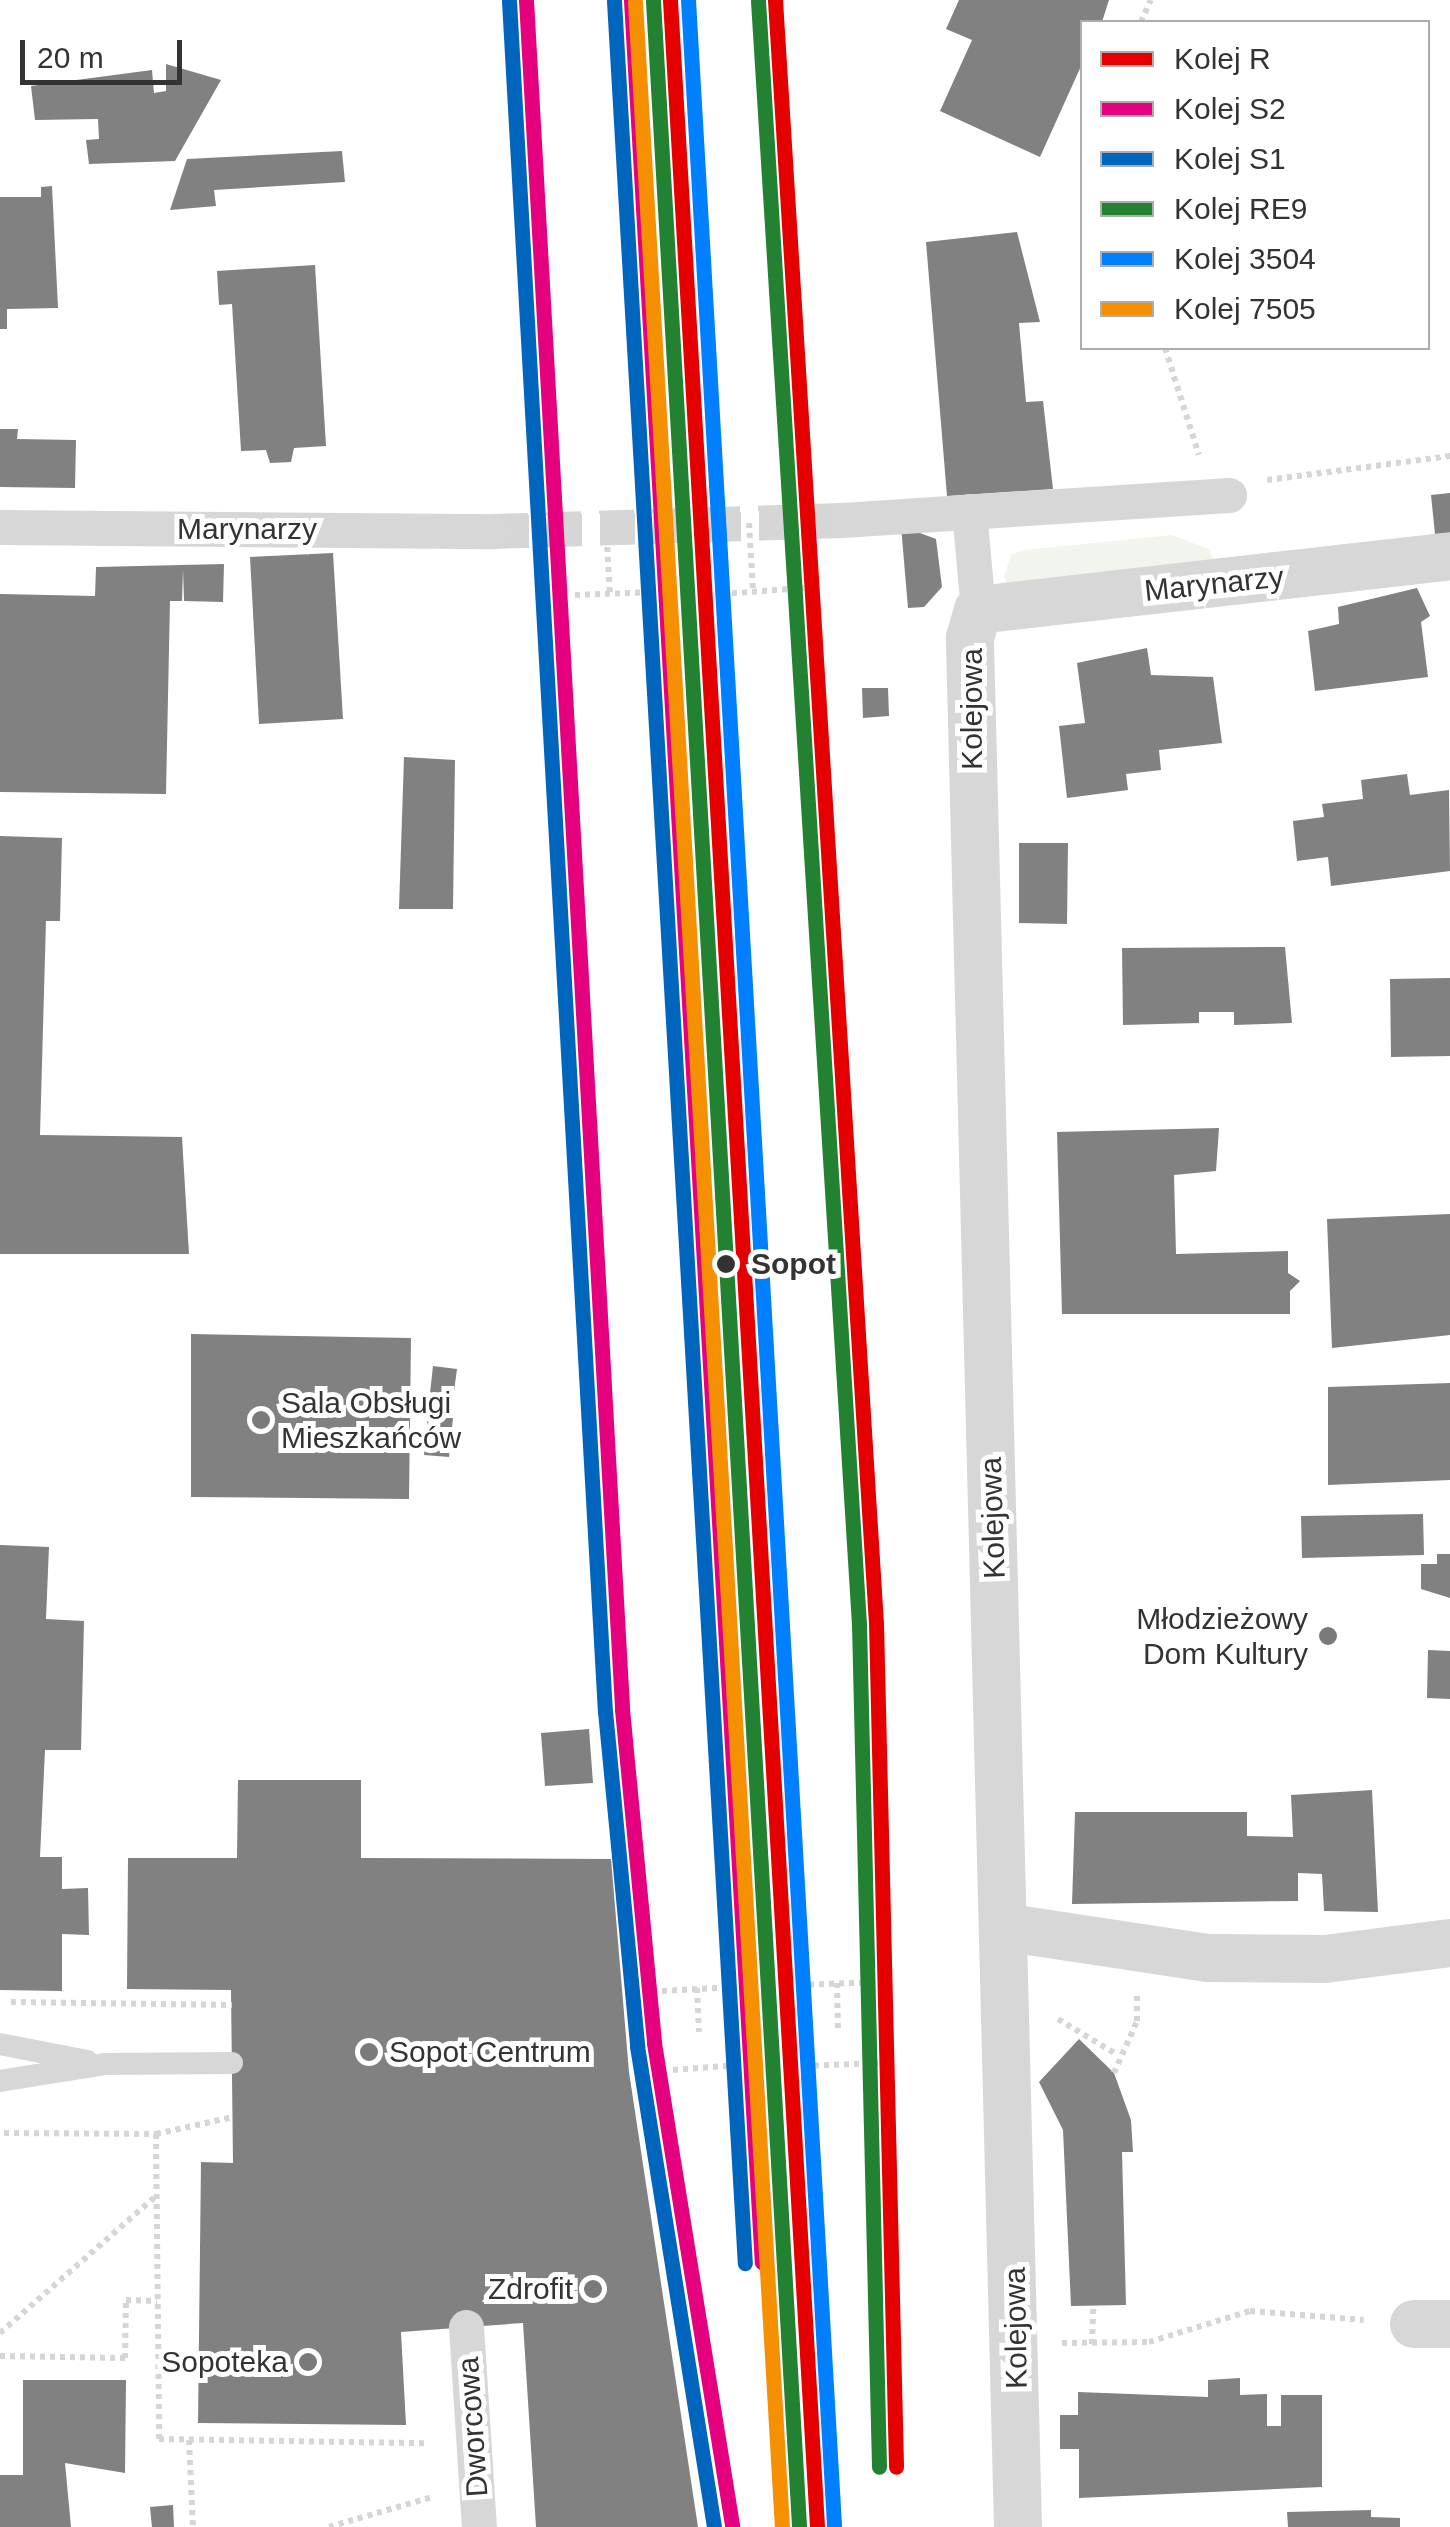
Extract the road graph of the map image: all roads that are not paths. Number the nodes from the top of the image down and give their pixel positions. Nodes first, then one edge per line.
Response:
1 (1229, 494) road end
2 (969, 511) junction
3 (842, 520) tunnel mouth
4 (0, 527) edge
5 (494, 530) tunnel mouth
6 (1450, 556) edge
7 (978, 610) junction
8 (1008, 1928) junction
9 (1450, 1943) edge
10 (0, 2044) edge
11 (232, 2063) dead end
12 (106, 2064) junction
13 (0, 2081) edge
14 (466, 2327) dead end
15 (479, 2527) edge
16 (1018, 2527) edge

1 - 2 street
2 - 3 street
2 - 7 street, Kolejowa
4 - 5 street, Marynarzy
6 - 7 street, Marynarzy
7 - 8 street, Kolejowa
8 - 9 street
8 - 16 street, Kolejowa
10 - 12 lane
11 - 12 lane
12 - 13 lane
14 - 15 street, Dworcowa

